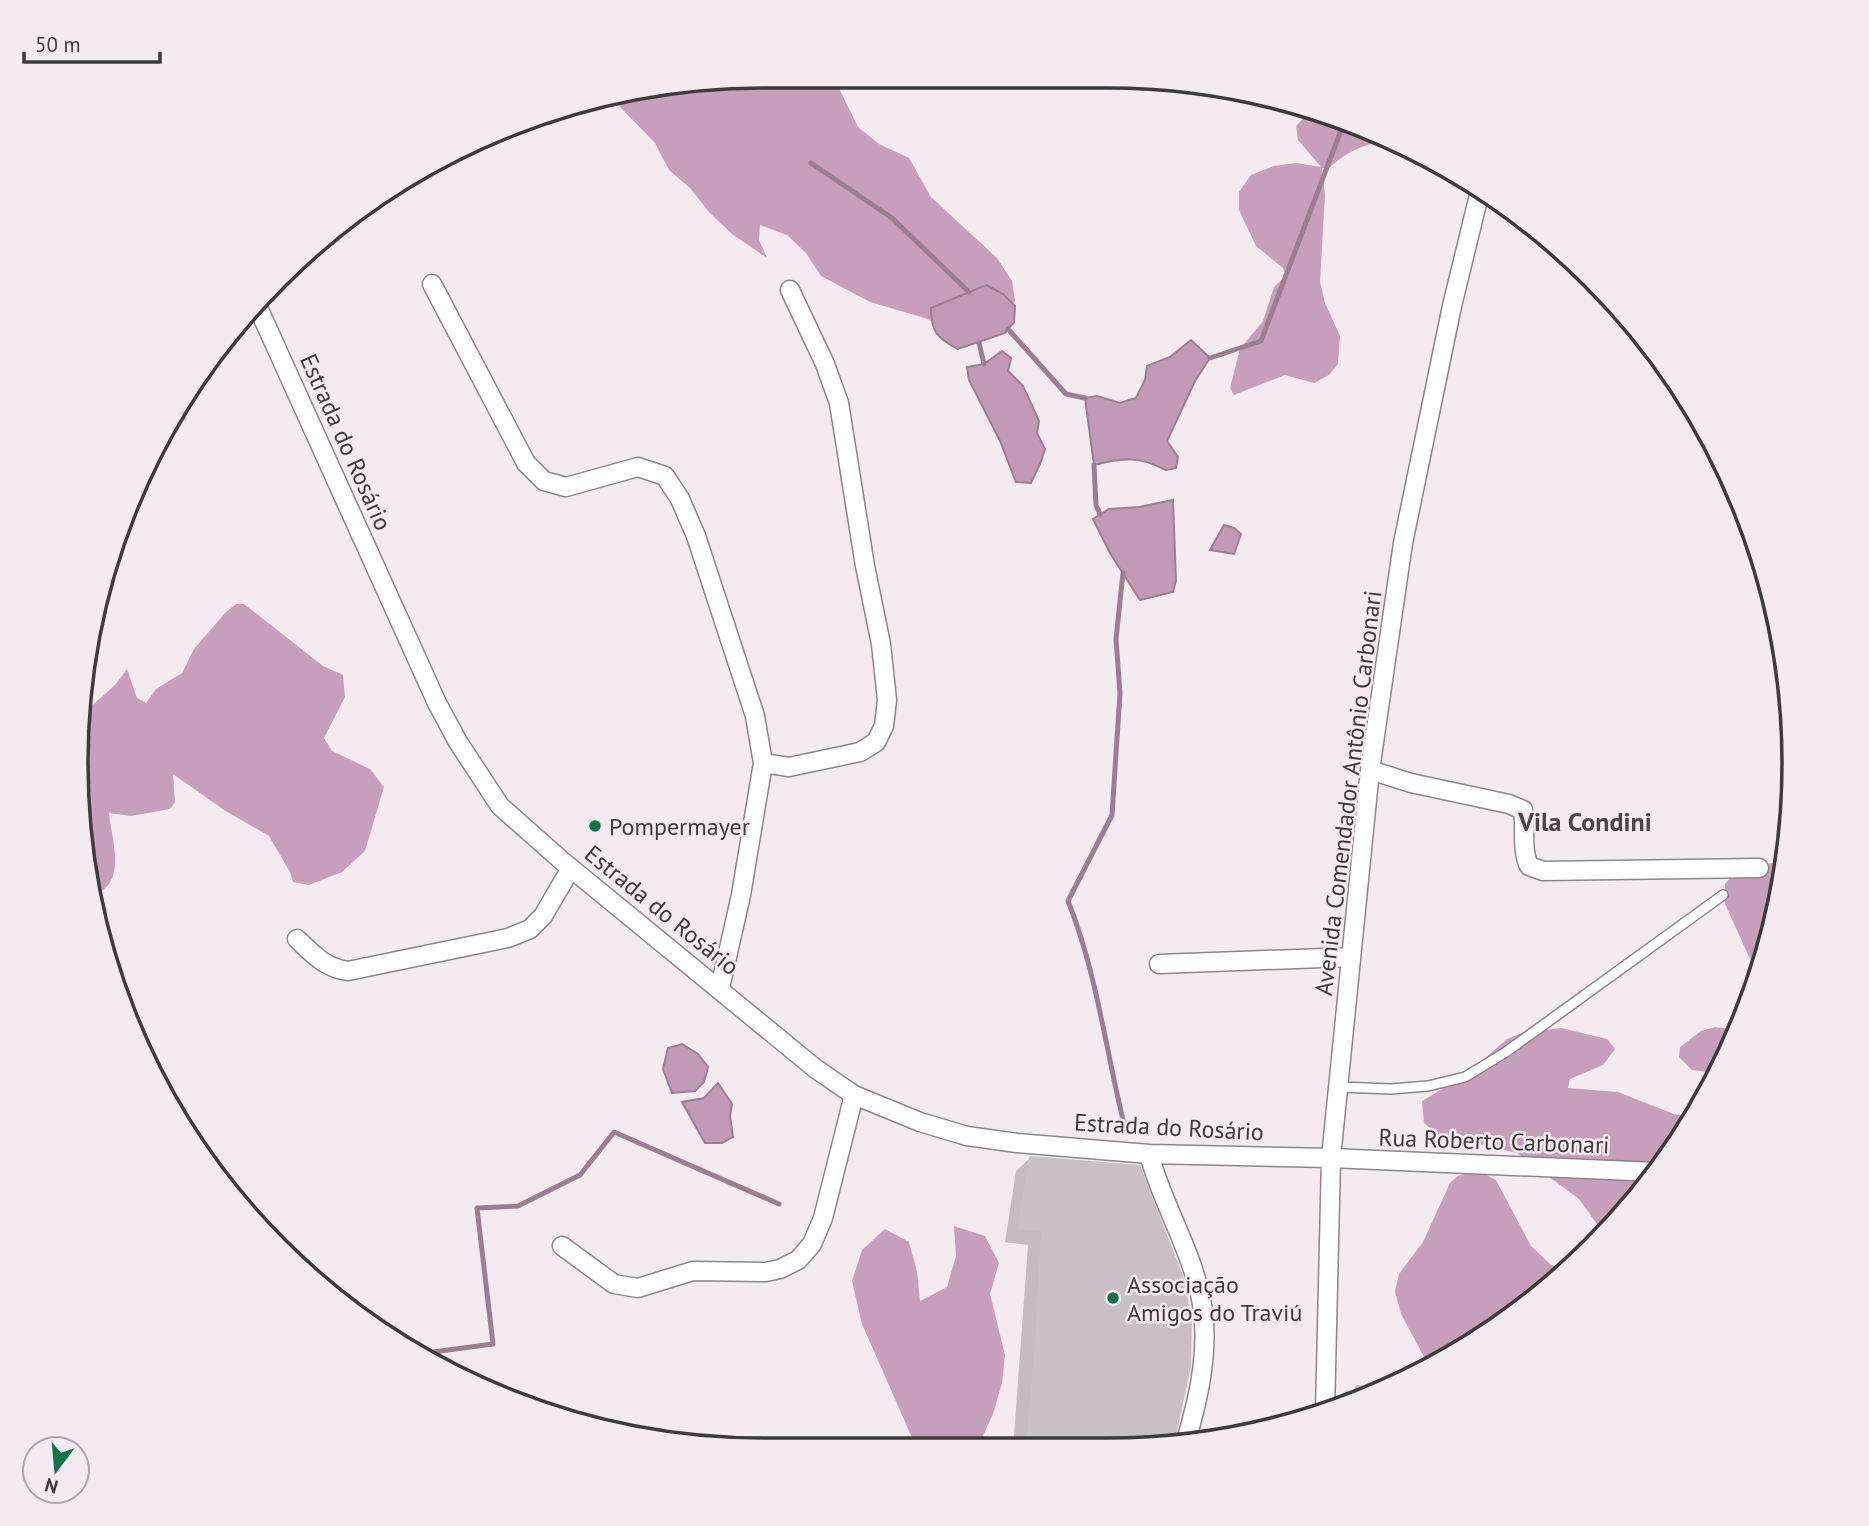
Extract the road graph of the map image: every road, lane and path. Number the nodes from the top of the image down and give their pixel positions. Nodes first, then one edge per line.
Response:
1 (1478, 199) edge
2 (432, 284) dead end
3 (790, 290) dead end
4 (260, 312) edge
5 (763, 763) junction
6 (1370, 770) junction
7 (571, 868) junction
8 (1759, 868) dead end
9 (1723, 895) dead end
10 (297, 939) dead end
11 (1350, 957) junction
12 (1159, 964) dead end
13 (720, 988) junction
14 (1340, 1087) junction
15 (854, 1095) junction
16 (1149, 1154) junction
17 (1331, 1158) junction
18 (1644, 1172) edge
19 (562, 1246) dead end
20 (1325, 1402) edge
21 (1188, 1434) edge

1 - 6 street, Avenida Comendador Antônio Carbonari
2 - 5 street
3 - 5 street
4 - 7 street, Estrada do Rosário
5 - 13 street
6 - 8 street
6 - 11 street, Avenida Comendador Antônio Carbonari
7 - 10 street
7 - 13 street, Estrada do Rosário
9 - 14 lane
11 - 12 street
11 - 14 street, Avenida Comendador Antônio Carbonari
13 - 15 street, Estrada do Rosário
14 - 17 street, Avenida Comendador Antônio Carbonari
15 - 16 street, Estrada do Rosário
15 - 19 street
16 - 17 street, Estrada do Rosário
16 - 21 street
17 - 18 street, Rua Roberto Carbonari
17 - 20 street, Avenida Comendador Antônio Carbonari

